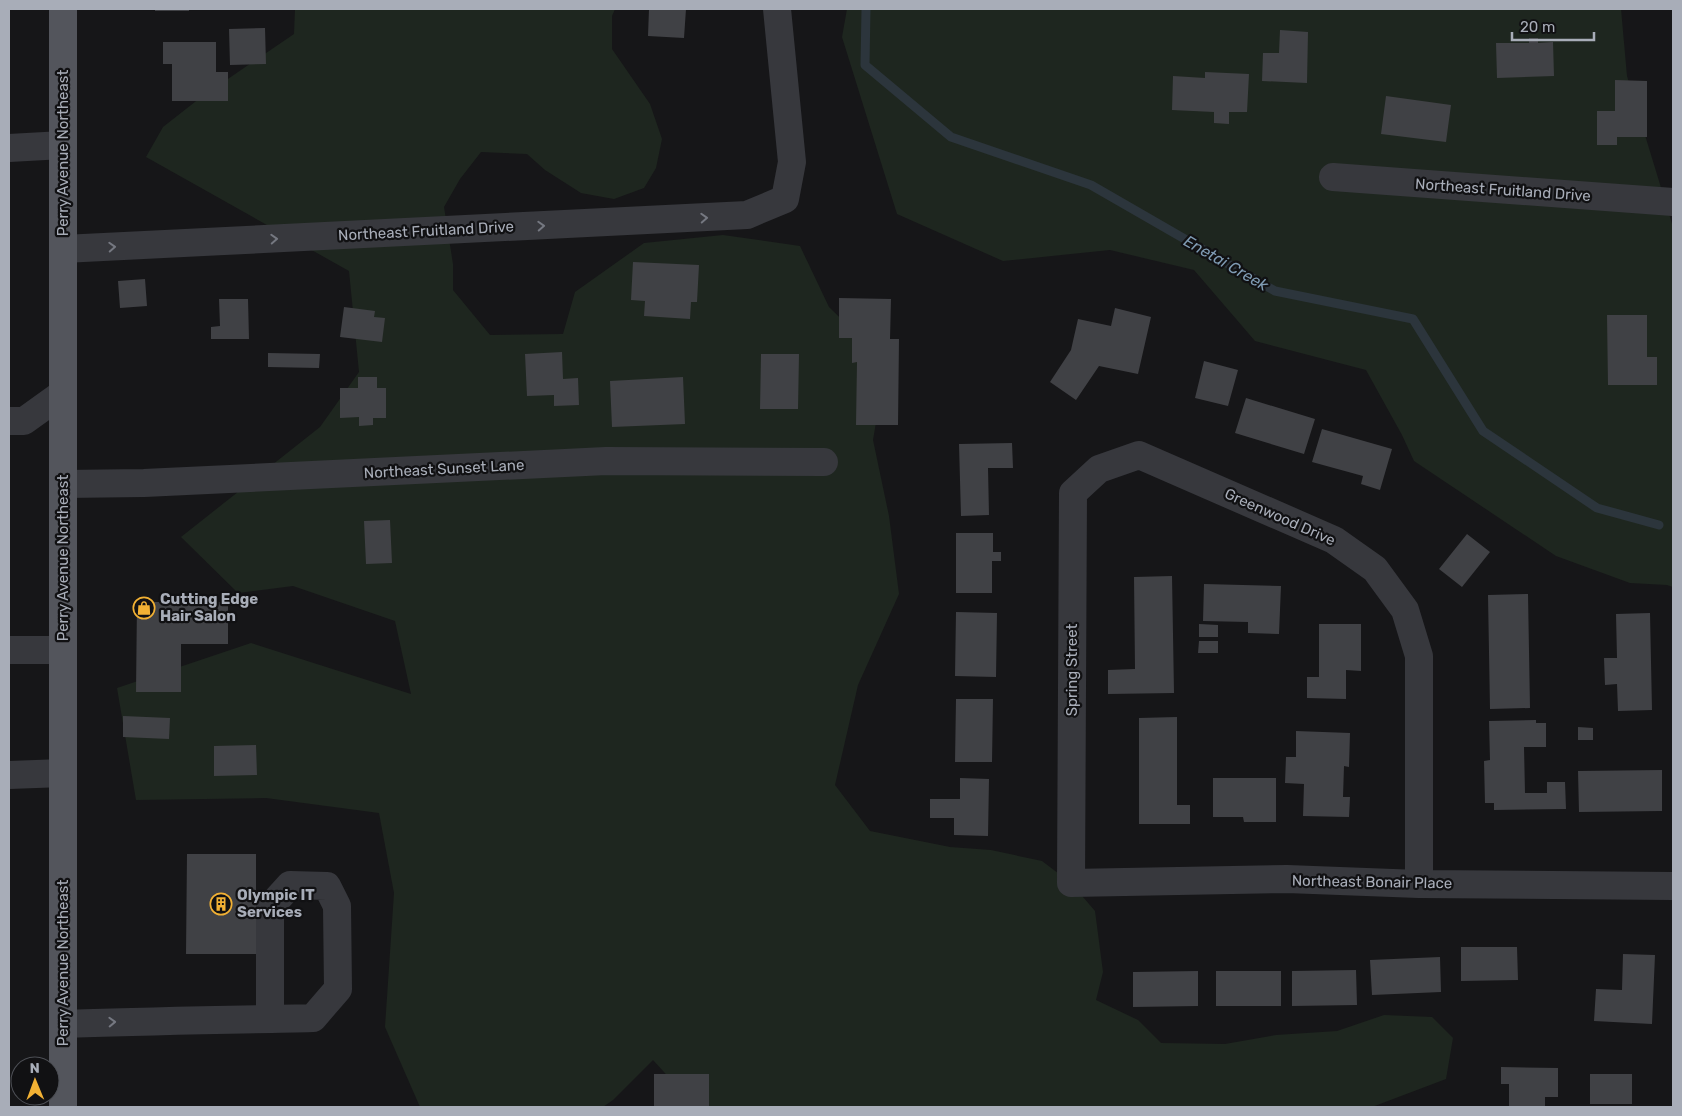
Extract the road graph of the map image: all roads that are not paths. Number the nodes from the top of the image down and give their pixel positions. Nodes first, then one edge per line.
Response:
1 (64, 9) edge
2 (777, 9) edge
3 (63, 145) junction
4 (9, 148) edge
5 (1333, 177) dead end
6 (1673, 202) edge
7 (63, 249) junction
8 (63, 393) junction
9 (9, 421) edge
10 (824, 462) dead end
11 (1100, 469) joint
12 (64, 484) junction
13 (9, 650) edge
14 (62, 650) junction
15 (62, 774) junction
16 (9, 775) edge
17 (1071, 883) joint
18 (1419, 884) junction
19 (1673, 886) edge
20 (270, 1019) junction
21 (63, 1024) junction
22 (63, 1107) edge

1 - 3 main road, Perry Avenue Northeast
7 -> 2 street, Northeast Fruitland Drive
3 - 4 street
3 - 7 main road, Perry Avenue Northeast
5 - 6 street, Northeast Fruitland Drive
7 - 8 main road, Perry Avenue Northeast
8 - 9 street
8 - 12 main road, Perry Avenue Northeast
10 - 12 street, Northeast Sunset Lane
11 - 17 street, Spring Street
11 - 18 street, Greenwood Drive
12 - 14 main road, Perry Avenue Northeast
13 - 14 street
14 - 15 main road, Perry Avenue Northeast
15 - 16 street
15 - 21 main road, Perry Avenue Northeast
17 - 18 street, Northeast Bonair Place
18 - 19 street, Northeast Bonair Place
20 - 20 street
21 -> 20 street
21 - 22 main road, Perry Avenue Northeast

